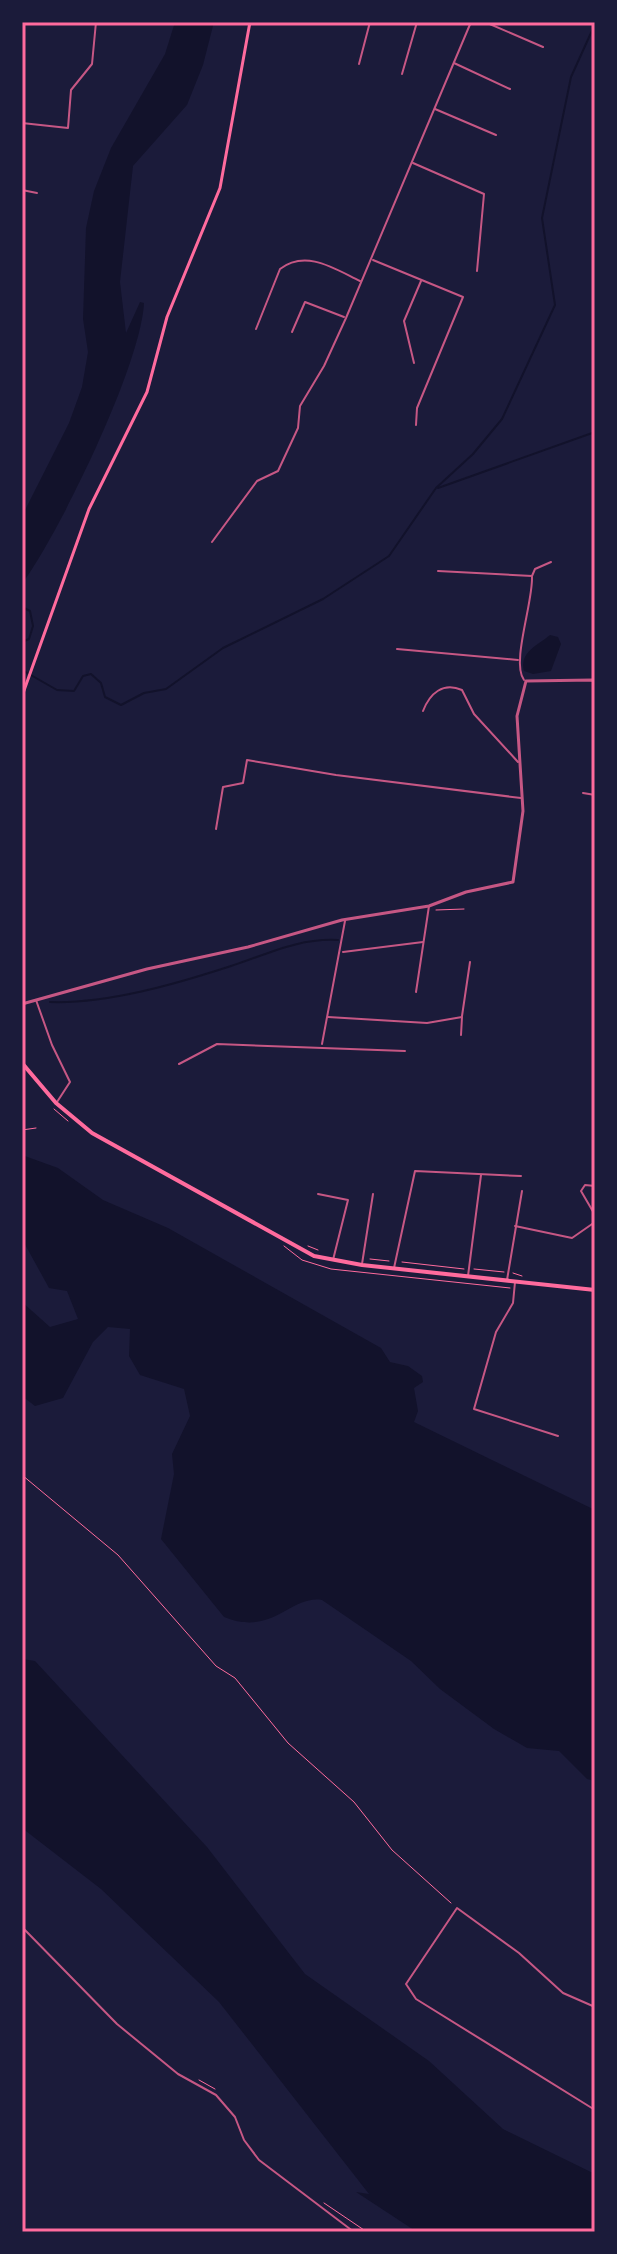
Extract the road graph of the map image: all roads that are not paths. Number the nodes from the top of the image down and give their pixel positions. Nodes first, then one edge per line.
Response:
1 (96, 22) edge
2 (250, 22) edge
3 (370, 22) edge
4 (417, 22) edge
5 (471, 22) edge
6 (485, 22) edge
7 (543, 47) dead end
8 (454, 63) junction
9 (359, 64) dead end
10 (402, 74) dead end
11 (510, 89) dead end
12 (434, 108) junction
13 (22, 123) edge
14 (496, 135) dead end
15 (411, 163) junction
16 (22, 190) edge
17 (37, 193) dead end
18 (371, 259) junction
19 (477, 271) dead end
20 (421, 280) junction
21 (362, 282) junction
22 (346, 318) junction
23 (256, 329) dead end
24 (292, 332) dead end
25 (414, 363) dead end
26 (416, 425) dead end
27 (212, 542) dead end
28 (551, 562) dead end
29 (438, 571) dead end
30 (532, 576) junction
31 (397, 649) dead end
32 (518, 660) junction
33 (594, 678) edge
34 (526, 681) junction
35 (595, 687) edge
36 (22, 695) edge
37 (423, 711) dead end
38 (519, 763) junction
39 (583, 793) dead end
40 (595, 795) edge
41 (522, 798) junction
42 (216, 829) dead end
43 (429, 908) junction
44 (345, 919) junction
45 (424, 942) junction
46 (341, 951) junction
47 (470, 962) dead end
48 (416, 992) dead end
49 (36, 999) junction
50 (22, 1004) edge
51 (328, 1017) junction
52 (462, 1017) junction
53 (461, 1035) dead end
54 (322, 1046) junction
55 (405, 1051) dead end
56 (22, 1063) edge
57 (179, 1064) dead end
58 (55, 1106) junction
59 (481, 1174) junction
60 (521, 1176) dead end
61 (595, 1186) edge
62 (522, 1191) dead end
63 (318, 1194) dead end
64 (373, 1194) dead end
65 (595, 1215) edge
66 (595, 1222) edge
67 (515, 1226) junction
68 (332, 1261) junction
69 (362, 1262) junction
70 (394, 1269) junction
71 (468, 1276) junction
72 (507, 1280) junction
73 (515, 1281) junction
74 (595, 1290) edge
75 (558, 1436) dead end
76 (22, 1927) edge
77 (595, 2007) edge
78 (595, 2110) edge
79 (354, 2232) edge

1 - 13 street
2 - 36 main road
3 - 9 street
4 - 10 street
5 - 8 street
6 - 7 street
8 - 11 street
8 - 12 street
12 - 14 street
12 - 15 street
15 - 18 street
15 - 19 street
16 - 17 street
18 - 20 street
18 - 21 street
20 - 25 street
20 - 26 street
21 - 22 street
21 - 23 street
22 - 24 street
22 - 27 street
28 - 30 street
29 - 30 street
30 - 32 street
31 - 32 street
32 - 34 street
33 - 34 street
33 - 35 street
34 - 38 street
37 - 38 street
38 - 41 street
39 - 40 street
41 - 42 street
41 - 43 street
43 - 44 street
43 - 45 street
44 - 46 street
44 - 49 street
45 - 46 street
45 - 48 street
46 - 51 street
47 - 52 street
49 - 50 street
49 - 58 street
51 - 52 street
51 - 54 street
52 - 53 street
54 - 55 street
54 - 57 street
56 - 58 main road
58 - 68 main road
59 - 60 street
59 - 70 street
59 - 71 street
61 - 65 street
62 - 67 street
63 - 68 street
64 - 69 street
66 - 67 street
67 - 72 street
68 - 69 main road
69 - 70 main road
70 - 71 main road
71 - 72 main road
72 - 73 main road
73 - 74 main road
73 - 75 street
76 - 79 street
77 - 78 street

